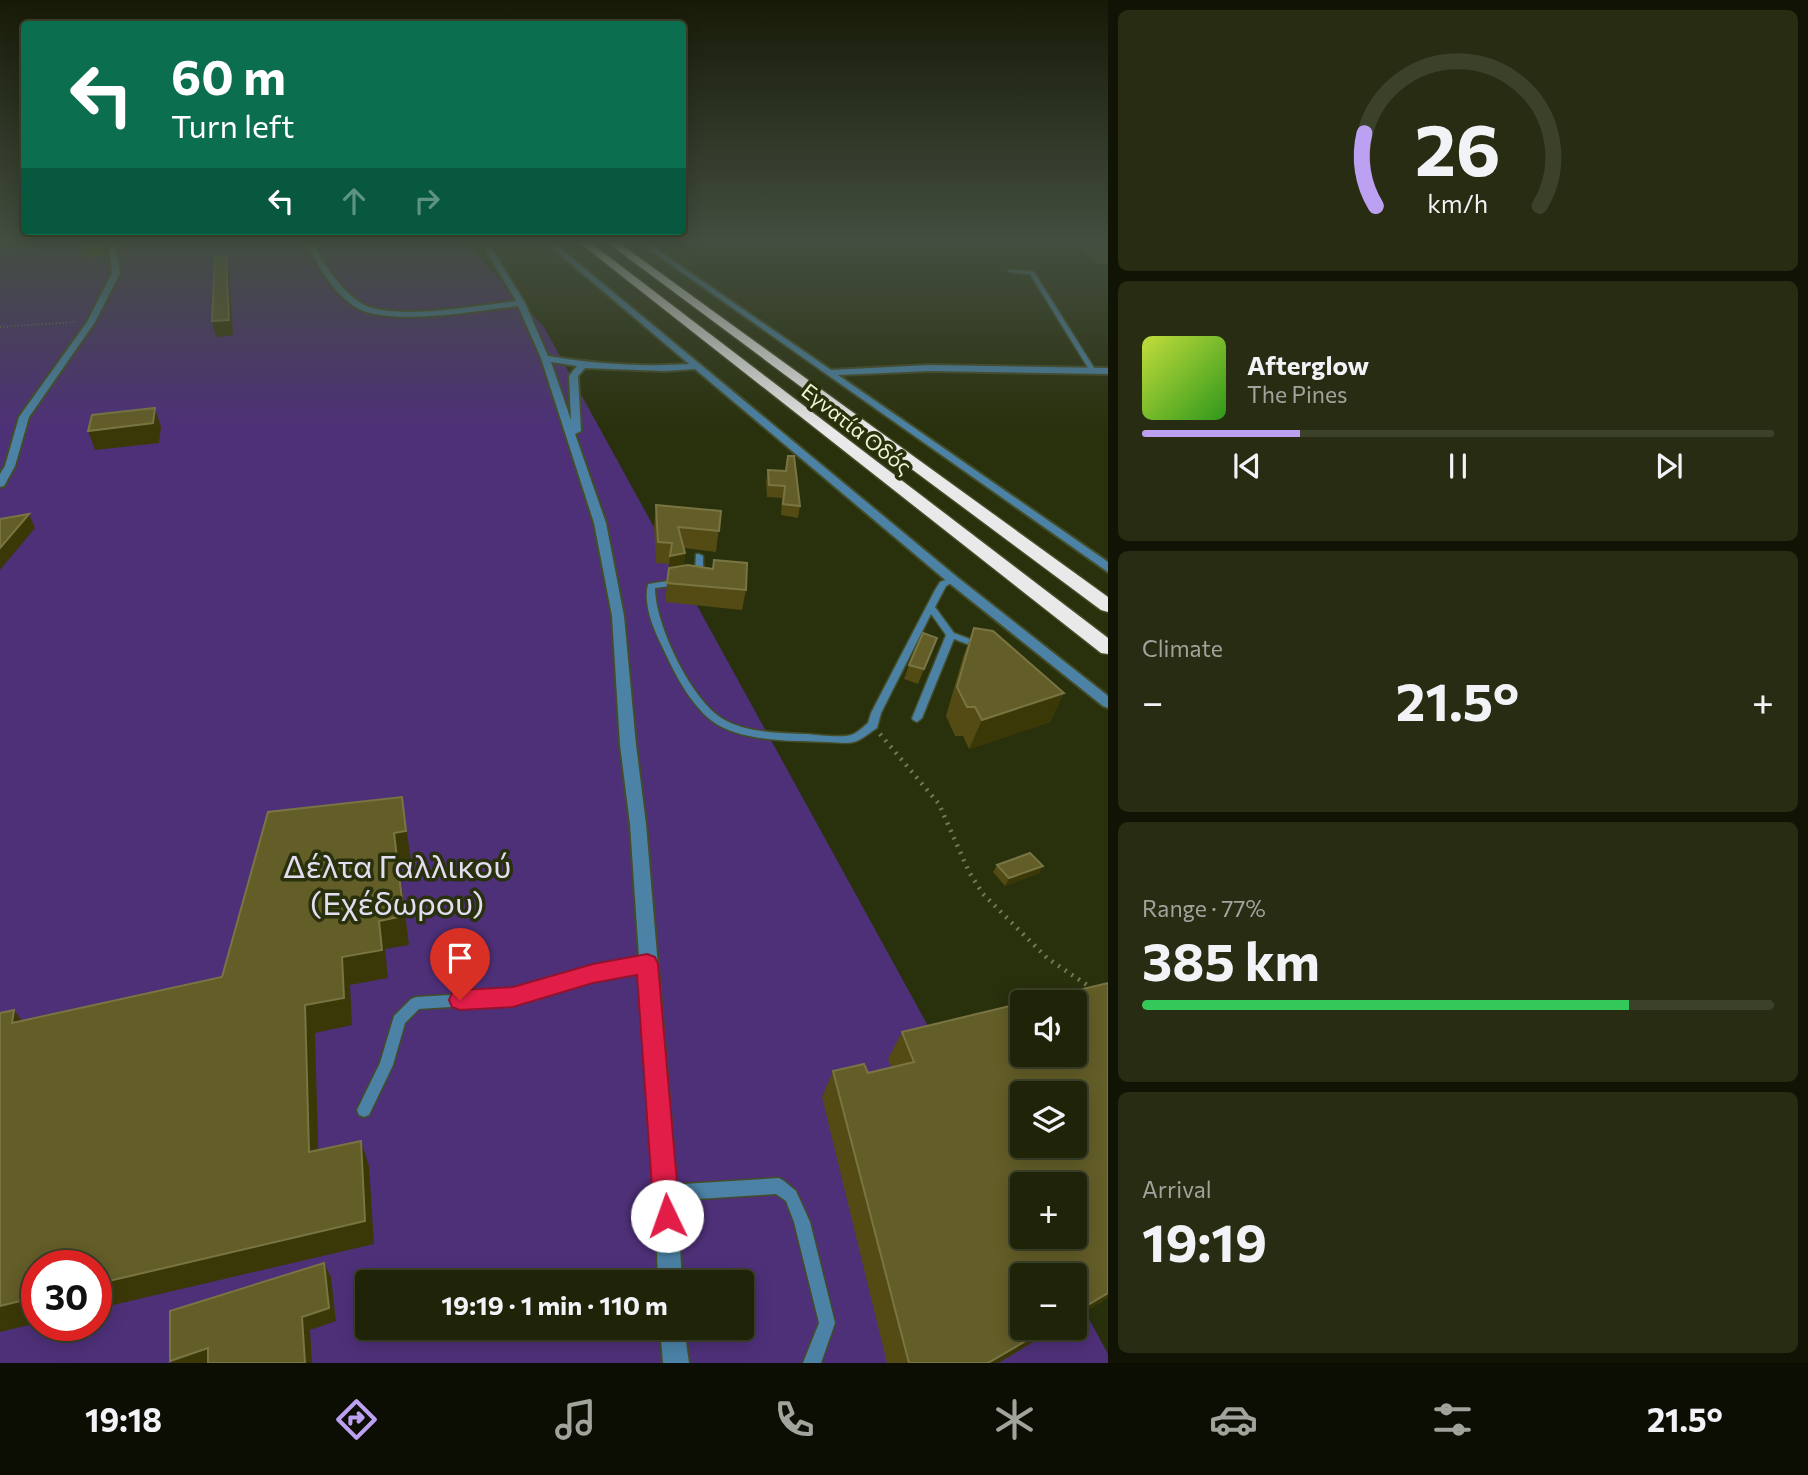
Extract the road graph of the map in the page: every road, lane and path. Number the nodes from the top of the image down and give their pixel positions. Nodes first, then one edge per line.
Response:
1 (521, 303) edge
2 (101, 304) edge
3 (360, 304) edge
4 (514, 304) edge
5 (622, 304) edge
6 (663, 304) edge
7 (696, 304) edge
8 (730, 304) edge
9 (1051, 304) edge
10 (92, 321) junction
11 (0, 327) edge
12 (545, 358) junction
13 (583, 365) junction
14 (696, 366) junction
15 (1093, 371) junction
16 (1108, 371) edge
17 (829, 373) junction
18 (577, 451) junction
19 (0, 484) edge
20 (699, 556) dead end
21 (1108, 568) edge
22 (953, 580) junction
23 (1108, 606) edge
24 (930, 607) junction
25 (951, 635) junction
26 (1108, 648) edge
27 (993, 654) edge
28 (1108, 703) edge
29 (917, 718) dead end
30 (873, 725) junction
31 (647, 964) junction
32 (1098, 990) edge
33 (364, 1110) dead end
34 (666, 1193) junction
35 (669, 1270) edge
36 (673, 1340) edge
37 (676, 1363) edge
38 (812, 1363) edge

1 - 12 street
2 - 10 street
3 - 4 street
5 - 14 street
6 - 26 highway, Εγνατία Οδός
7 - 23 highway, Εγνατία Οδός
8 - 17 street
9 - 15 lane
10 - 11 path
10 - 19 street
12 - 13 street
12 - 18 street
13 - 14 street
13 - 18 street
14 - 22 street
15 - 16 street
15 - 17 street
17 - 21 street
18 - 31 street
20 - 30 lane
22 - 24 lane
22 - 28 street
24 - 25 lane
24 - 30 lane
25 - 27 lane
25 - 29 lane
30 - 32 path
31 - 33 lane
31 - 34 street
34 - 35 street
34 - 38 lane
36 - 37 street

